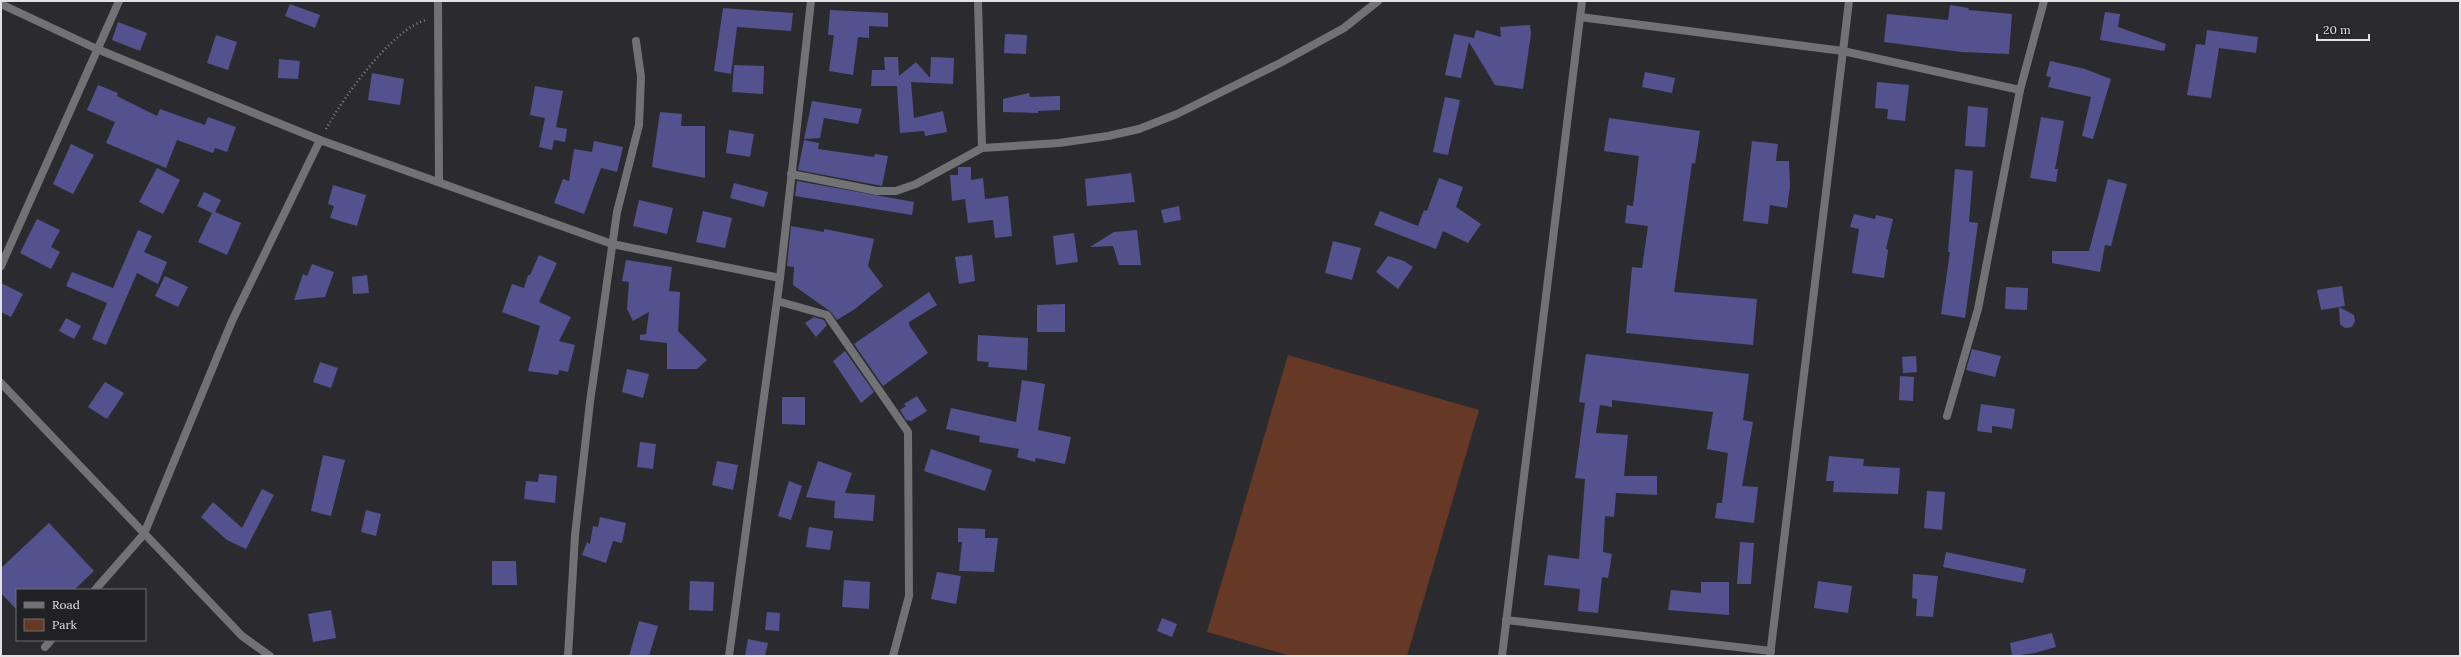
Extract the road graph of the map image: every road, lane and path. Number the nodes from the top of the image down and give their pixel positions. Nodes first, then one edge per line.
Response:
1 (119, 1) edge
2 (438, 1) edge
3 (811, 1) edge
4 (978, 1) edge
5 (1378, 1) edge
6 (1582, 1) edge
7 (1849, 1) edge
8 (2044, 1) edge
9 (1, 4) edge
10 (438, 17) junction
11 (1580, 17) junction
12 (636, 41) dead end
13 (96, 49) junction
14 (1843, 51) junction
15 (2020, 90) junction
16 (320, 140) junction
17 (982, 148) junction
18 (791, 174) junction
19 (439, 182) junction
20 (612, 244) junction
21 (1, 266) edge
22 (780, 278) junction
23 (777, 301) junction
24 (1, 383) edge
25 (1947, 416) dead end
26 (144, 534) junction
27 (96, 589) edge
28 (1506, 620) junction
29 (50, 641) edge
30 (45, 647) dead end
31 (1770, 654) edge
32 (270, 656) edge
33 (568, 656) edge
34 (729, 656) edge
35 (893, 656) edge
36 (1502, 656) edge

1 - 13 street
2 - 10 street
3 - 18 street
4 - 17 street
5 - 17 street
6 - 11 street
7 - 14 street
8 - 15 street
9 - 13 street
10 - 16 path
10 - 19 street
11 - 14 street
11 - 28 street
12 - 20 street
13 - 16 street
13 - 21 street
14 - 15 street
14 - 31 street
15 - 25 street
16 - 19 street
16 - 26 street
17 - 18 street
18 - 22 street
19 - 20 street
20 - 22 street
20 - 33 street
22 - 23 street
23 - 34 street
23 - 35 street
24 - 26 street
26 - 27 street
26 - 32 street
28 - 31 street
28 - 36 street
29 - 30 street

